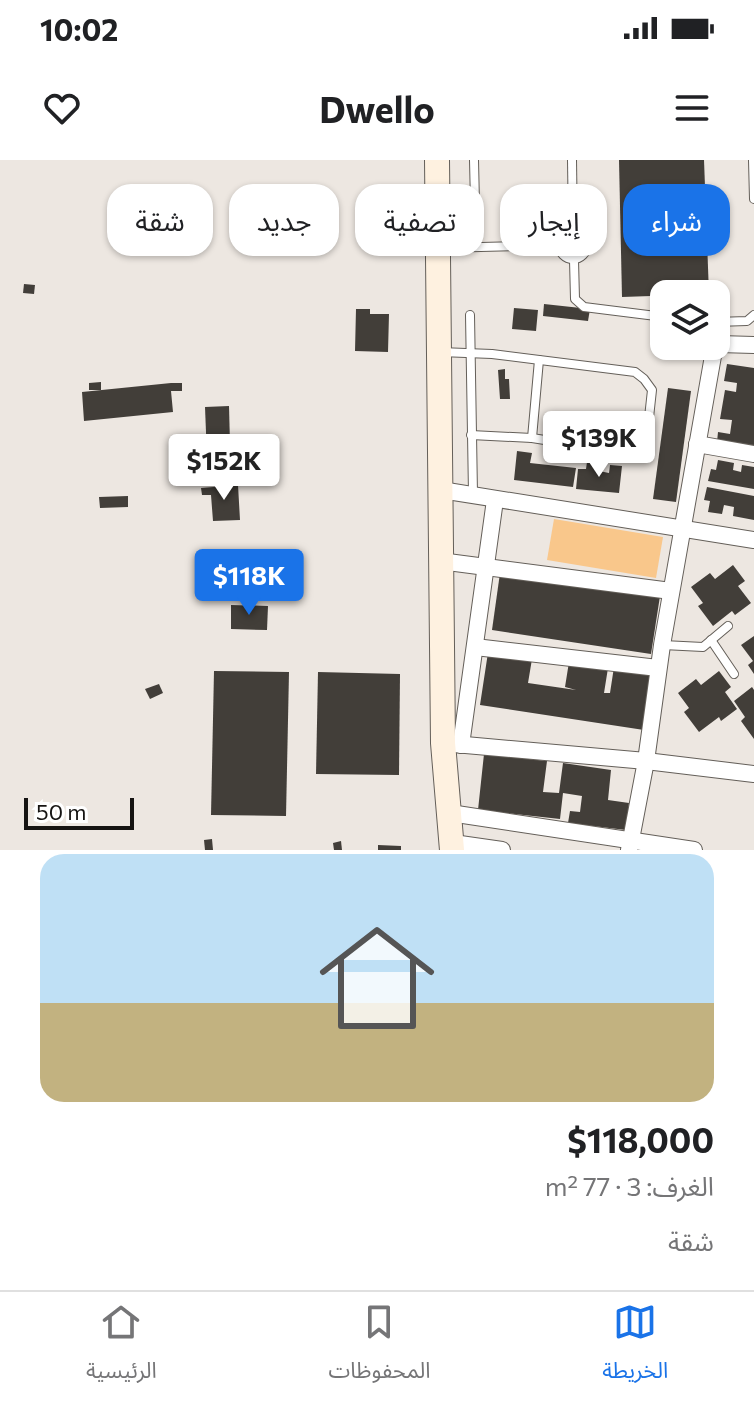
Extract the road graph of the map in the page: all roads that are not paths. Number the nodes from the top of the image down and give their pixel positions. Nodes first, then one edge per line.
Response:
1 (437, 160) edge
2 (474, 160) edge
3 (572, 160) edge
4 (753, 160) edge
5 (437, 184) edge
6 (475, 184) edge
7 (572, 184) edge
8 (754, 199) edge
9 (437, 256) edge
10 (564, 256) edge
11 (581, 256) edge
12 (574, 260) junction
13 (470, 315) dead end
14 (650, 315) edge
15 (754, 315) edge
16 (730, 322) edge
17 (754, 345) edge
18 (438, 352) junction
19 (470, 353) junction
20 (539, 360) junction
21 (471, 435) junction
22 (532, 438) junction
23 (697, 444) junction
24 (754, 454) edge
25 (441, 490) junction
26 (473, 496) junction
27 (495, 500) junction
28 (682, 529) junction
29 (754, 540) edge
30 (440, 561) junction
31 (486, 569) junction
32 (671, 591) junction
33 (728, 626) dead end
34 (711, 640) junction
35 (662, 645) junction
36 (475, 647) junction
37 (658, 668) junction
38 (734, 674) dead end
39 (452, 744) junction
40 (646, 761) junction
41 (754, 774) edge
42 (450, 813) junction
43 (630, 846) edge
44 (453, 847) edge
45 (502, 850) edge
46 (694, 850) edge

1 - 5 main road
2 - 6 lane
3 - 7 lane
4 - 8 lane
9 - 18 main road
10 - 12 lane
11 - 12 lane
12 - 14 lane
13 - 19 lane
15 - 16 lane
17 - 23 street
18 - 19 lane
18 - 25 main road
19 - 20 lane
19 - 21 lane
20 - 22 lane
20 - 22 lane
21 - 22 lane
21 - 26 lane
23 - 24 street
23 - 28 street
25 - 26 street
25 - 30 main road
26 - 27 street
27 - 28 street
27 - 31 street
28 - 29 street
28 - 32 street
30 - 31 street
30 - 39 main road
31 - 32 street
31 - 36 street
32 - 35 street
33 - 34 lane
34 - 35 lane
34 - 38 lane
35 - 37 street
36 - 37 street
36 - 39 street
37 - 40 street
39 - 40 street
39 - 42 main road
40 - 41 street
40 - 43 street
42 - 43 street
42 - 44 main road
43 - 46 street
44 - 45 street

